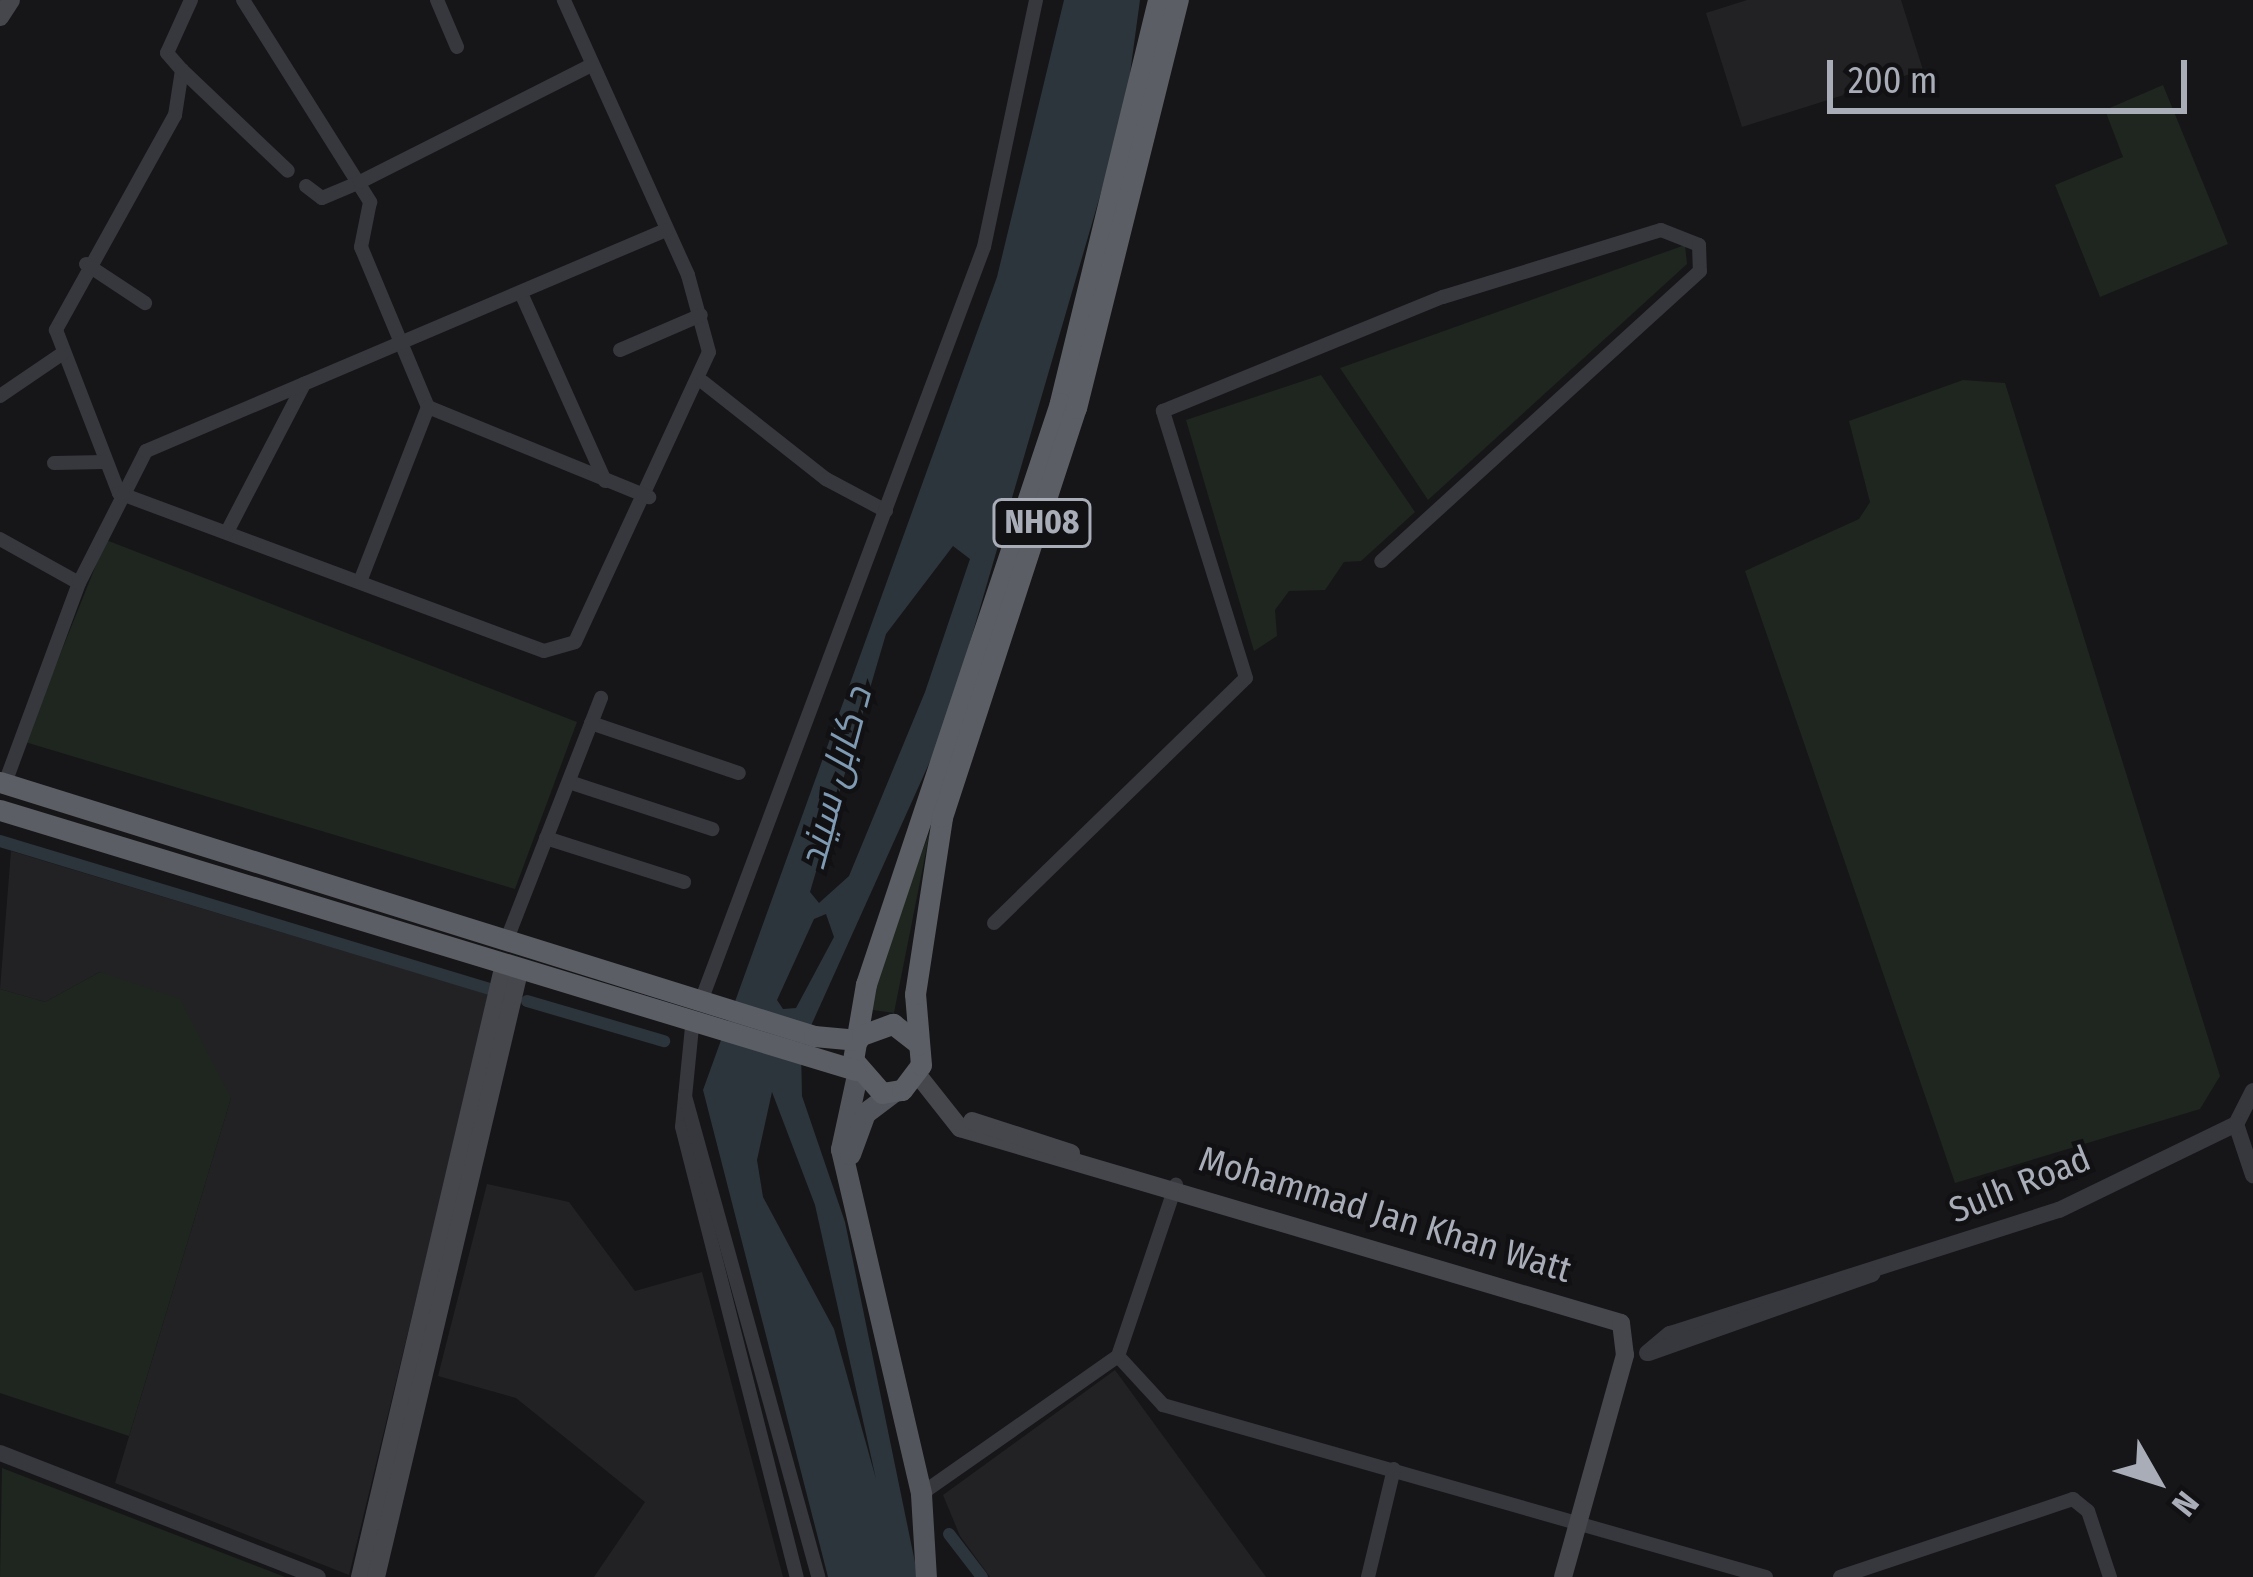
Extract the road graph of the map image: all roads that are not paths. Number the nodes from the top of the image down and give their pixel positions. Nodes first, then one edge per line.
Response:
1 (11, 0) edge
2 (170, 0) edge
3 (191, 0) edge
4 (243, 0) edge
5 (436, 0) edge
6 (564, 0) edge
7 (1036, 0) edge
8 (1158, 0) edge
9 (1178, 0) edge
10 (0, 17) edge
11 (182, 17) junction
12 (457, 46) dead end
13 (592, 65) junction
14 (182, 70) junction
15 (288, 171) dead end
16 (360, 182) junction
17 (306, 186) dead end
18 (666, 230) junction
19 (86, 264) junction
20 (521, 293) junction
21 (145, 303) dead end
22 (701, 315) junction
23 (396, 345) junction
24 (620, 350) dead end
25 (62, 353) junction
26 (703, 382) junction
27 (304, 384) junction
28 (0, 396) edge
29 (428, 407) junction
30 (104, 462) junction
31 (54, 463) dead end
32 (605, 482) junction
33 (119, 493) junction
34 (650, 497) junction
35 (886, 511) junction
36 (229, 530) junction
37 (0, 539) edge
38 (1381, 561) dead end
39 (361, 579) junction
40 (79, 583) junction
41 (601, 698) dead end
42 (591, 723) junction
43 (739, 773) dead end
44 (568, 782) junction
45 (2, 783) edge
46 (108, 814) junction
47 (6, 815) edge
48 (712, 829) dead end
49 (546, 838) junction
50 (112, 844) junction
51 (684, 882) dead end
52 (994, 923) dead end
53 (507, 939) junction
54 (512, 966) junction
55 (700, 1001) junction
56 (692, 1027) junction
57 (860, 1037) junction
58 (920, 1062) junction
59 (856, 1073) junction
60 (682, 1091) junction
61 (2253, 1091) edge
62 (892, 1093) junction
63 (2236, 1124) junction
64 (2253, 1175) edge
65 (850, 1178) junction
66 (1176, 1185) junction
67 (1625, 1354) junction
68 (1118, 1356) junction
69 (0, 1453) edge
70 (1394, 1469) junction
71 (801, 1488) junction
72 (782, 1493) junction
73 (921, 1493) junction
74 (1579, 1520) junction
75 (318, 1577) edge
76 (360, 1577) edge
77 (376, 1577) edge
78 (797, 1577) edge
79 (818, 1577) edge
80 (926, 1577) edge
81 (1368, 1577) edge
82 (1564, 1577) edge
83 (1766, 1577) edge
84 (1840, 1577) edge
85 (2110, 1577) edge

1 - 10 main road
2 - 11 street
3 - 11 street
4 - 16 street
5 - 12 street
6 - 13 street
7 - 35 street
8 - 57 highway, NH08
9 - 58 highway, NH08
11 - 14 street
13 - 16 street
13 - 18 street
14 - 15 street
14 - 19 street
16 - 17 street
16 - 23 street
18 - 20 street
18 - 22 street
19 - 21 street
19 - 25 street
20 - 23 street
20 - 32 street
22 - 24 street
22 - 26 street
23 - 27 street
23 - 29 street
25 - 28 street
25 - 30 street
26 - 34 street
26 - 35 street
27 - 33 street
27 - 36 street
29 - 32 street
29 - 39 street
30 - 31 street
30 - 33 street
32 - 34 street
33 - 36 street
33 - 40 street
34 - 39 street
35 - 55 street
36 - 39 street
37 - 40 street
38 - 52 street
40 - 45 street
41 - 42 street
42 - 43 street
42 - 44 street
44 - 48 street
44 - 49 street
45 - 46 highway
46 - 50 highway
46 - 53 highway
47 - 50 highway
49 - 51 street
49 - 53 street
50 - 54 highway
53 - 55 highway
54 - 56 highway
54 - 76 main road
54 - 77 main road
55 - 57 highway
56 - 59 highway
56 - 60 street
57 - 58 highway
57 - 59 highway, NH08
58 - 62 highway
58 - 66 main road, Mohammad Jan Khan Watt
59 - 62 highway
59 - 65 main road
60 - 71 street
60 - 72 street
61 - 63 street
62 - 65 main road
63 - 64 street
63 - 67 street, Sulh Road
65 - 73 main road
66 - 67 main road, Mohammad Jan Khan Watt
66 - 68 street
67 - 74 main road
68 - 70 street
68 - 73 street
69 - 75 street
70 - 74 street
70 - 81 street
71 - 72 street
71 - 79 street
72 - 78 street
73 - 80 main road
74 - 82 main road
74 - 83 street
84 - 85 street

